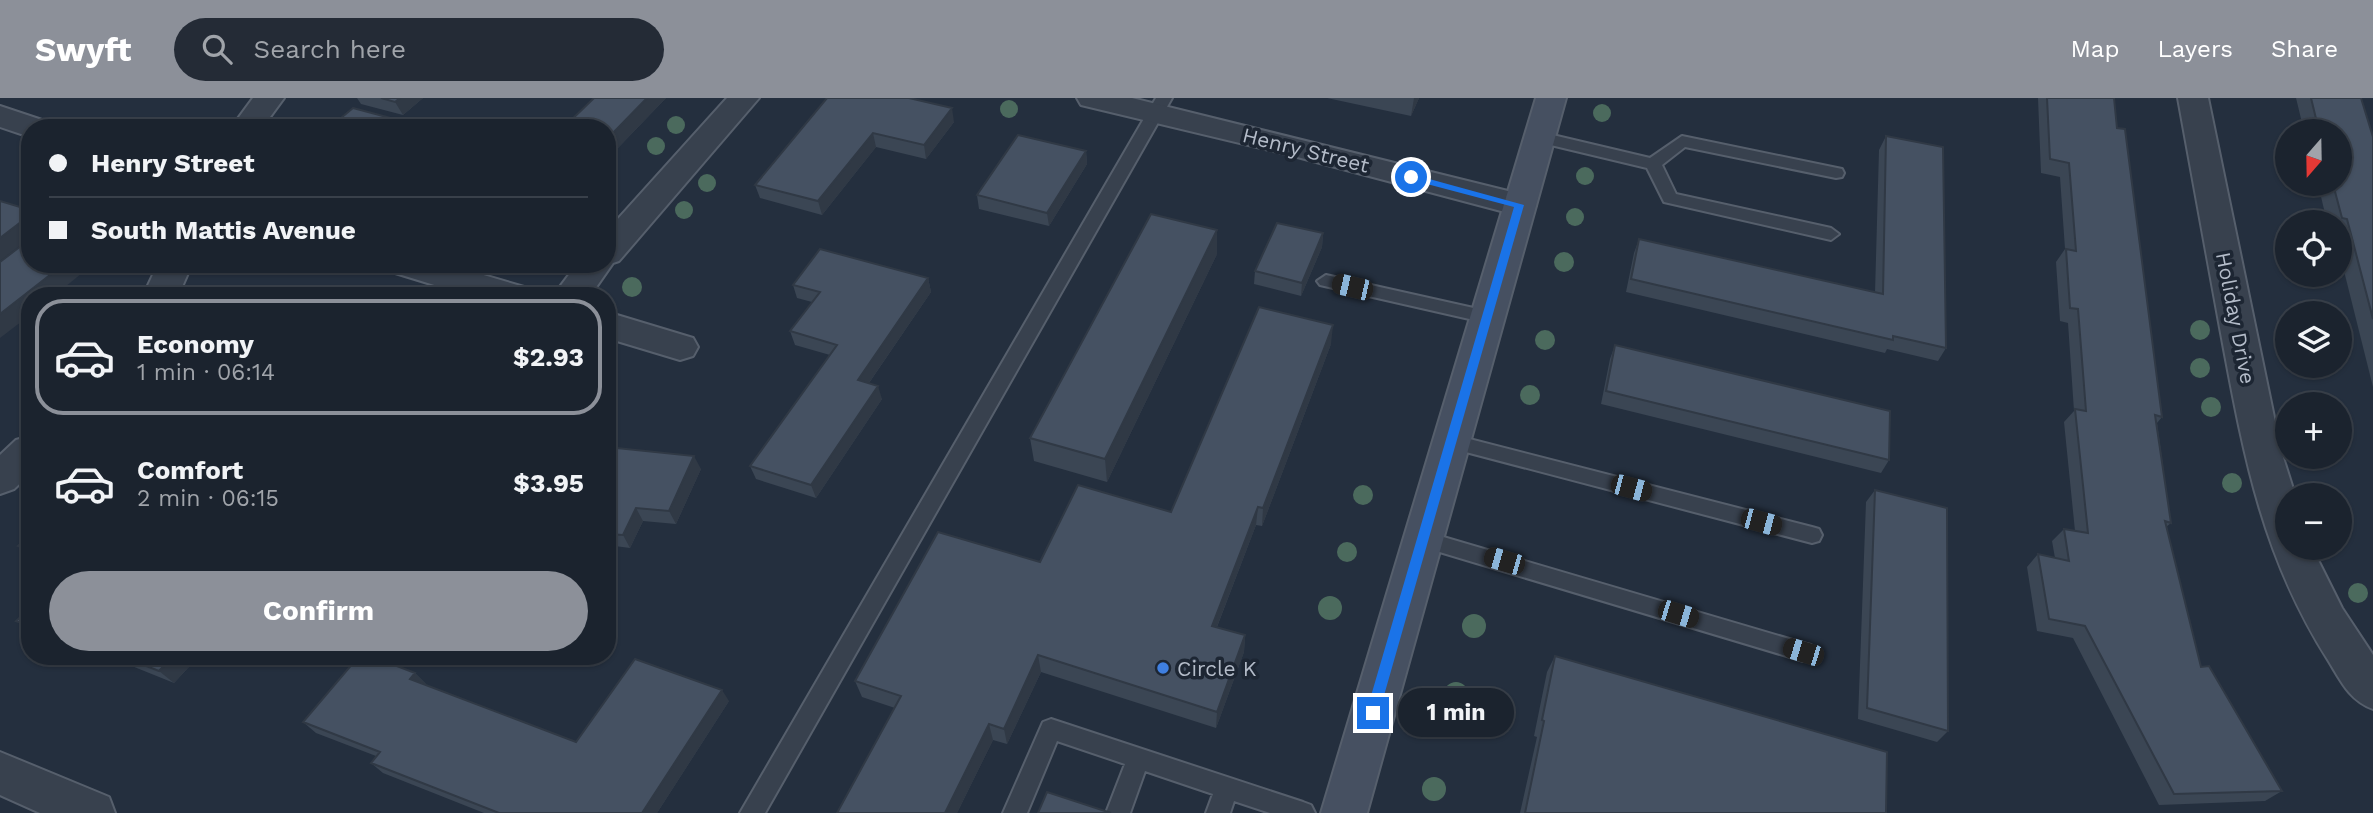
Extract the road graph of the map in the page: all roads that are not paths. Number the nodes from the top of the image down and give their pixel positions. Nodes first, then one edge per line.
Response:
1 (269, 98) edge
2 (744, 98) edge
3 (1092, 98) edge
4 (1551, 98) edge
5 (2193, 98) edge
6 (1159, 106) edge
7 (0, 116) edge
8 (253, 119) edge
9 (21, 123) edge
10 (1540, 137) junction
11 (1653, 164) junction
12 (1836, 173) dead end
13 (1520, 205) junction
14 (1831, 234) dead end
15 (616, 243) edge
16 (434, 273) edge
17 (589, 273) edge
18 (1326, 281) dead end
19 (482, 287) edge
20 (578, 287) edge
21 (1487, 317) junction
22 (616, 327) edge
23 (680, 347) dead end
24 (1450, 441) junction
25 (21, 460) edge
26 (0, 478) edge
27 (2275, 496) edge
28 (1812, 536) dead end
29 (1423, 539) junction
30 (2297, 560) edge
31 (1803, 652) dead end
32 (2373, 689) edge
33 (1138, 759) junction
34 (0, 773) edge
35 (1226, 789) junction
36 (92, 813) edge
37 (752, 813) edge
38 (1015, 813) edge
39 (1118, 813) edge
40 (1218, 813) edge
41 (1303, 813) edge
42 (1344, 813) edge

1 - 8 street
2 - 15 street
3 - 6 street, Henry Street
4 - 10 main road
5 - 27 street, Holiday Drive
6 - 13 street, Henry Street
6 - 37 lane
7 - 9 street
10 - 11 lane
10 - 13 main road
11 - 12 lane
11 - 14 lane
13 - 21 main road
16 - 19 street
17 - 20 street
18 - 21 lane
21 - 24 main road
22 - 23 street
24 - 28 lane
24 - 29 main road
25 - 26 street
29 - 31 lane
29 - 42 main road
30 - 32 street
33 - 35 lane
33 - 38 lane
33 - 39 lane
34 - 36 street
35 - 40 lane
35 - 41 lane

